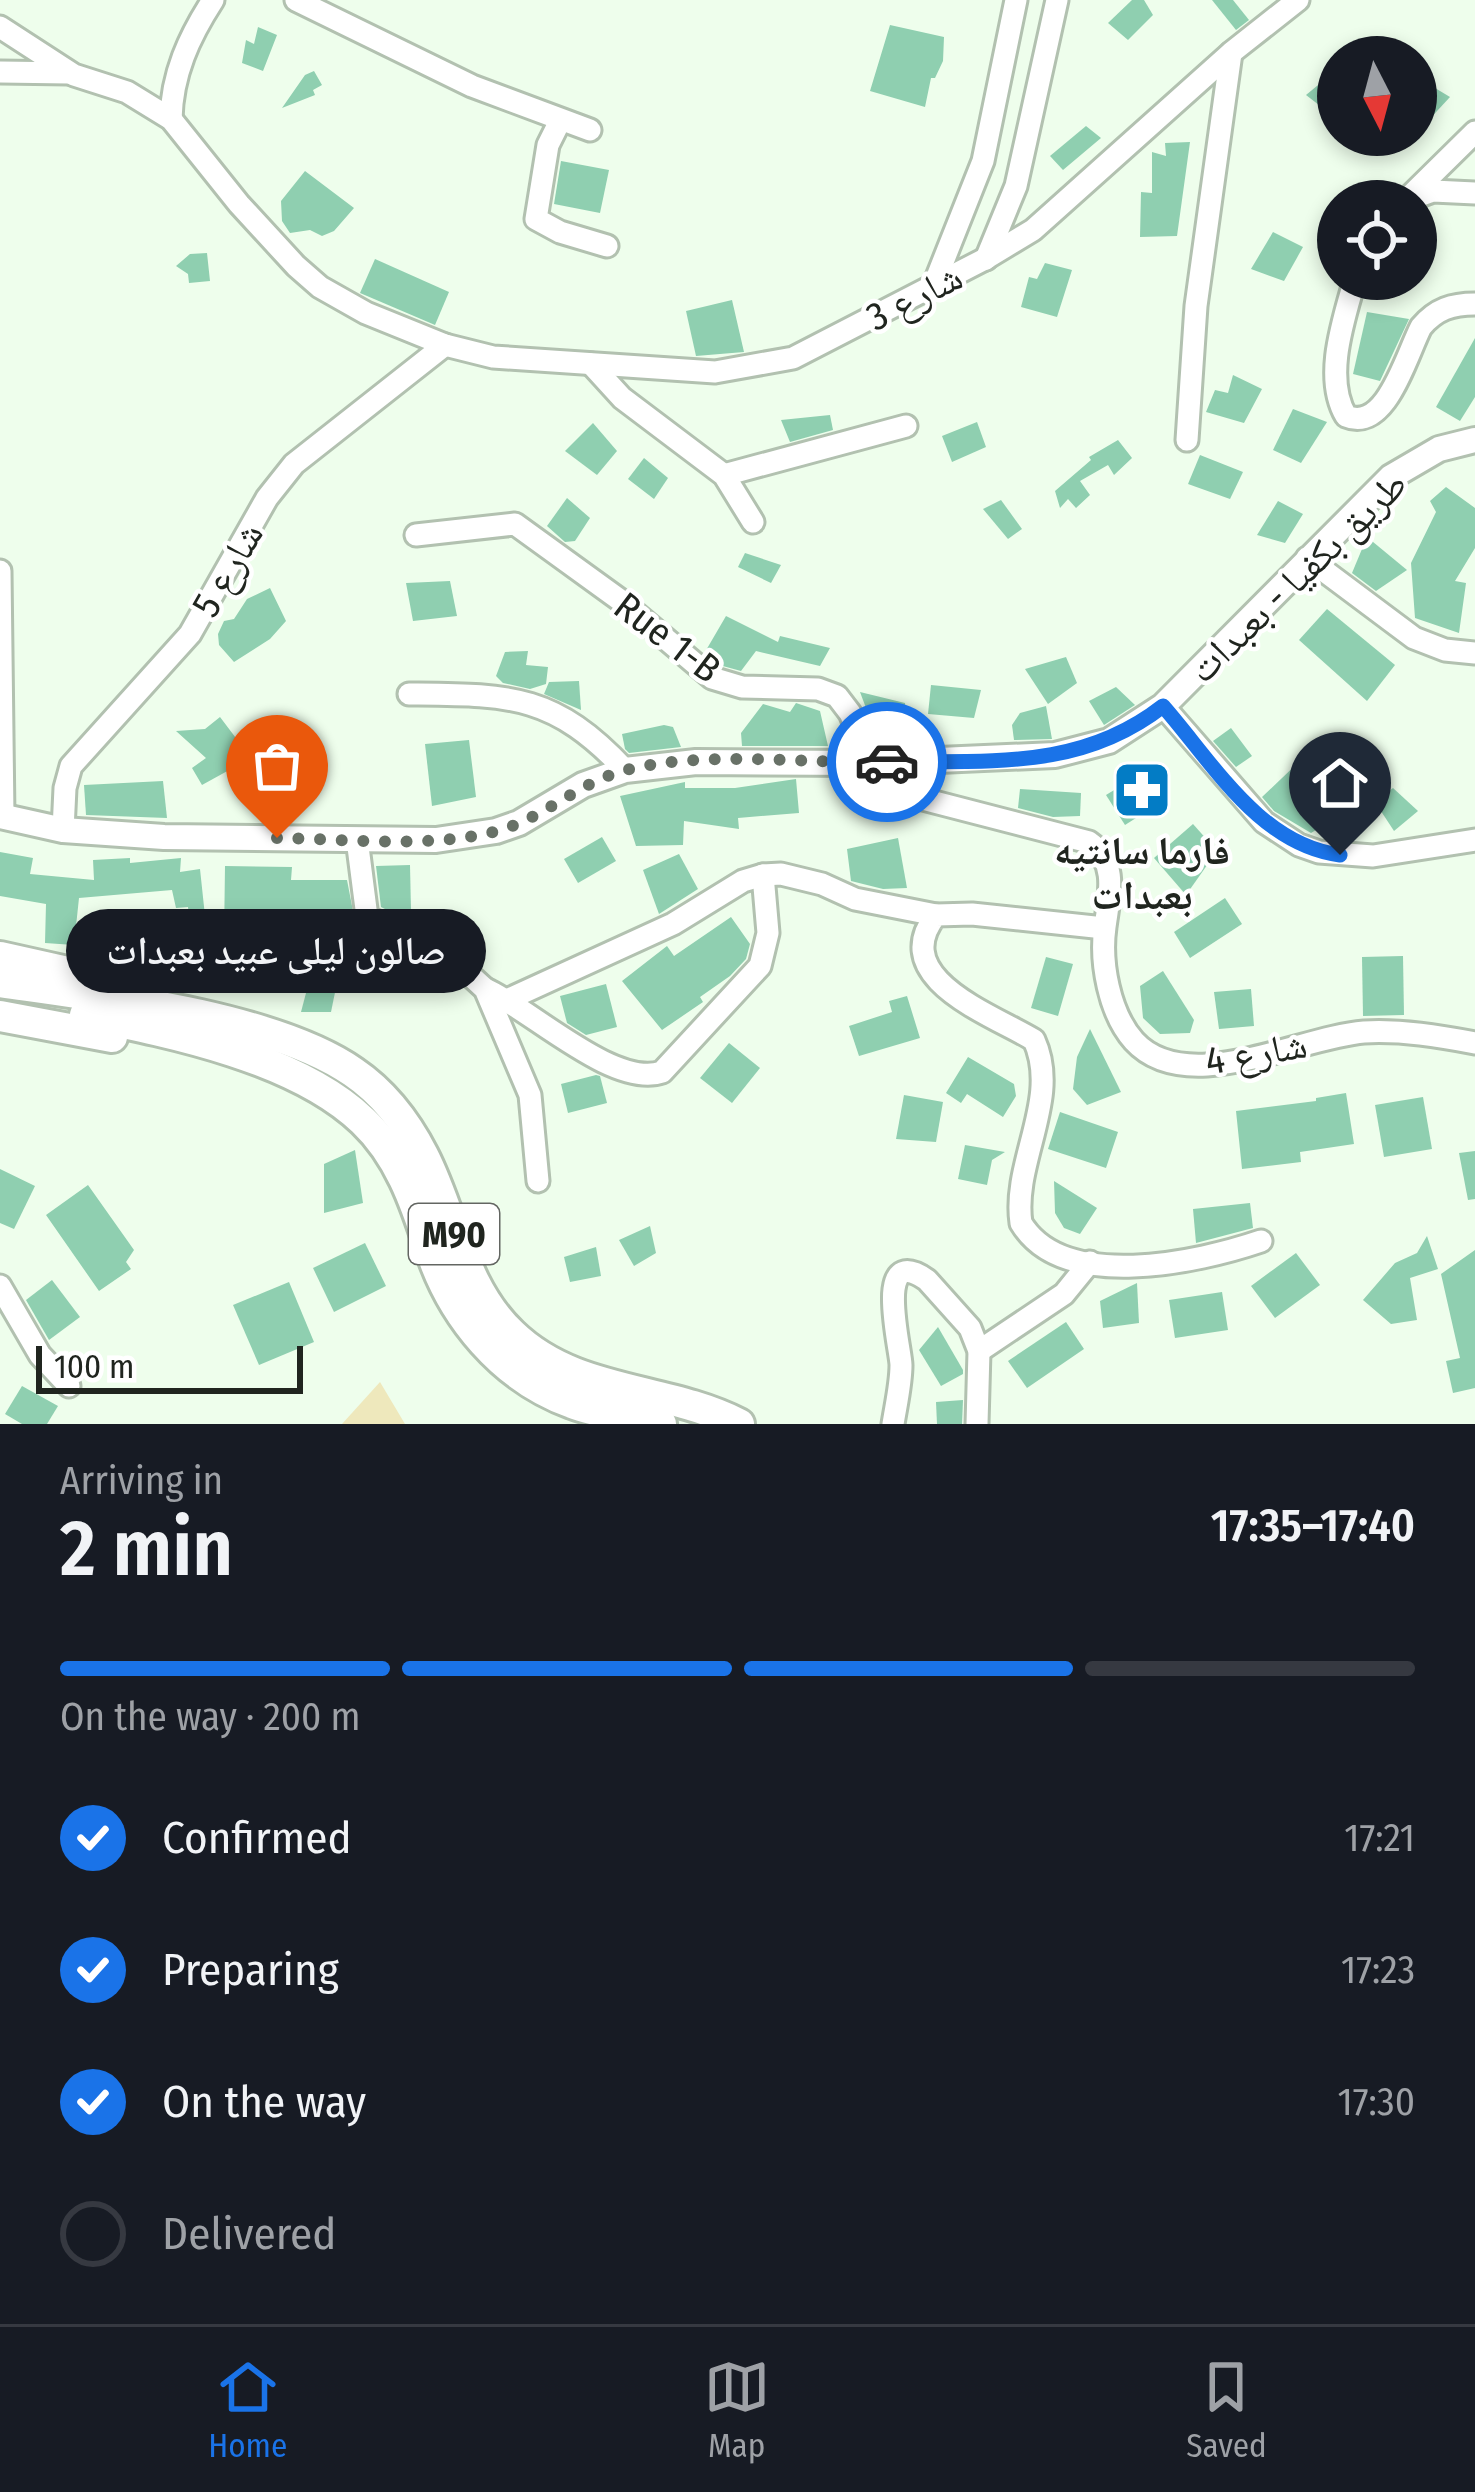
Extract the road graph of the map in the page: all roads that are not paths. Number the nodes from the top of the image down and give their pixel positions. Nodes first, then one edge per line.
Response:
1 (213, 0) edge
2 (296, 0) edge
3 (1016, 0) edge
4 (1057, 0) edge
5 (1298, 0) edge
6 (0, 27) edge
7 (1232, 52) junction
8 (0, 72) edge
9 (69, 73) junction
10 (171, 119) junction
11 (560, 122) junction
12 (590, 130) dead end
13 (1475, 132) edge
14 (1426, 180) edge
15 (1437, 191) edge
16 (1475, 193) edge
17 (607, 246) dead end
18 (985, 260) junction
19 (933, 287) junction
20 (1349, 300) edge
21 (1475, 304) edge
22 (445, 344) junction
23 (591, 364) junction
24 (906, 426) dead end
25 (1187, 440) dead end
26 (1475, 440) edge
27 (724, 475) junction
28 (753, 522) dead end
29 (416, 535) dead end
30 (1307, 558) junction
31 (0, 571) edge
32 (1475, 651) edge
33 (409, 694) dead end
34 (1163, 706) junction
35 (871, 763) junction
36 (625, 770) junction
37 (1, 816) edge
38 (63, 830) junction
39 (358, 839) junction
40 (1475, 840) edge
41 (763, 875) junction
42 (936, 916) junction
43 (1104, 928) junction
44 (0, 957) edge
45 (0, 982) edge
46 (485, 989) junction
47 (0, 999) edge
48 (509, 999) junction
49 (195, 1014) junction
50 (0, 1016) edge
51 (1475, 1042) edge
52 (210, 1047) junction
53 (538, 1181) dead end
54 (1262, 1241) dead end
55 (1090, 1262) junction
56 (0, 1286) edge
57 (979, 1351) junction
58 (69, 1386) dead end
59 (661, 1424) edge
60 (739, 1424) edge
61 (893, 1424) edge
62 (977, 1424) edge

1 - 10 street
2 - 11 street
3 - 19 street
4 - 18 street
5 - 7 street, شارع 3
6 - 9 street
7 - 18 street, شارع 3
7 - 25 street
8 - 9 street
9 - 10 street
10 - 22 street, شارع 3
11 - 12 street
11 - 17 street
13 - 14 street
15 - 16 street
18 - 19 street, شارع 3
19 - 23 street, شارع 3
20 - 21 street
22 - 23 street, شارع 3
22 - 38 street, شارع 5
23 - 27 street
24 - 27 street
26 - 30 main road, طريق بكفيا - بعبدات
27 - 28 street
29 - 35 street, Rue 1-B
30 - 32 street
30 - 34 main road, طريق بكفيا - بعبدات
31 - 37 street
33 - 36 street
34 - 35 main road, طريق بكفيا - بعبدات
34 - 40 street
35 - 36 main road, طريق بكفيا - بعبدات
35 - 43 street, شارع 4
36 - 39 main road, طريق بكفيا - بعبدات
37 - 38 main road, طريق بكفيا - بعبدات
38 - 39 main road, طريق بكفيا - بعبدات
39 - 46 street
41 - 42 street
41 - 48 street
41 - 48 street
42 - 43 street
42 - 55 street
43 - 51 street, شارع 4
44 - 49 highway
45 - 49 highway, M90
46 - 48 street
46 - 53 street
47 - 52 highway, M90
49 - 60 highway, M90
50 - 52 highway
52 - 59 highway, M90
54 - 55 street
55 - 57 street
56 - 58 street
57 - 61 street
57 - 62 street

